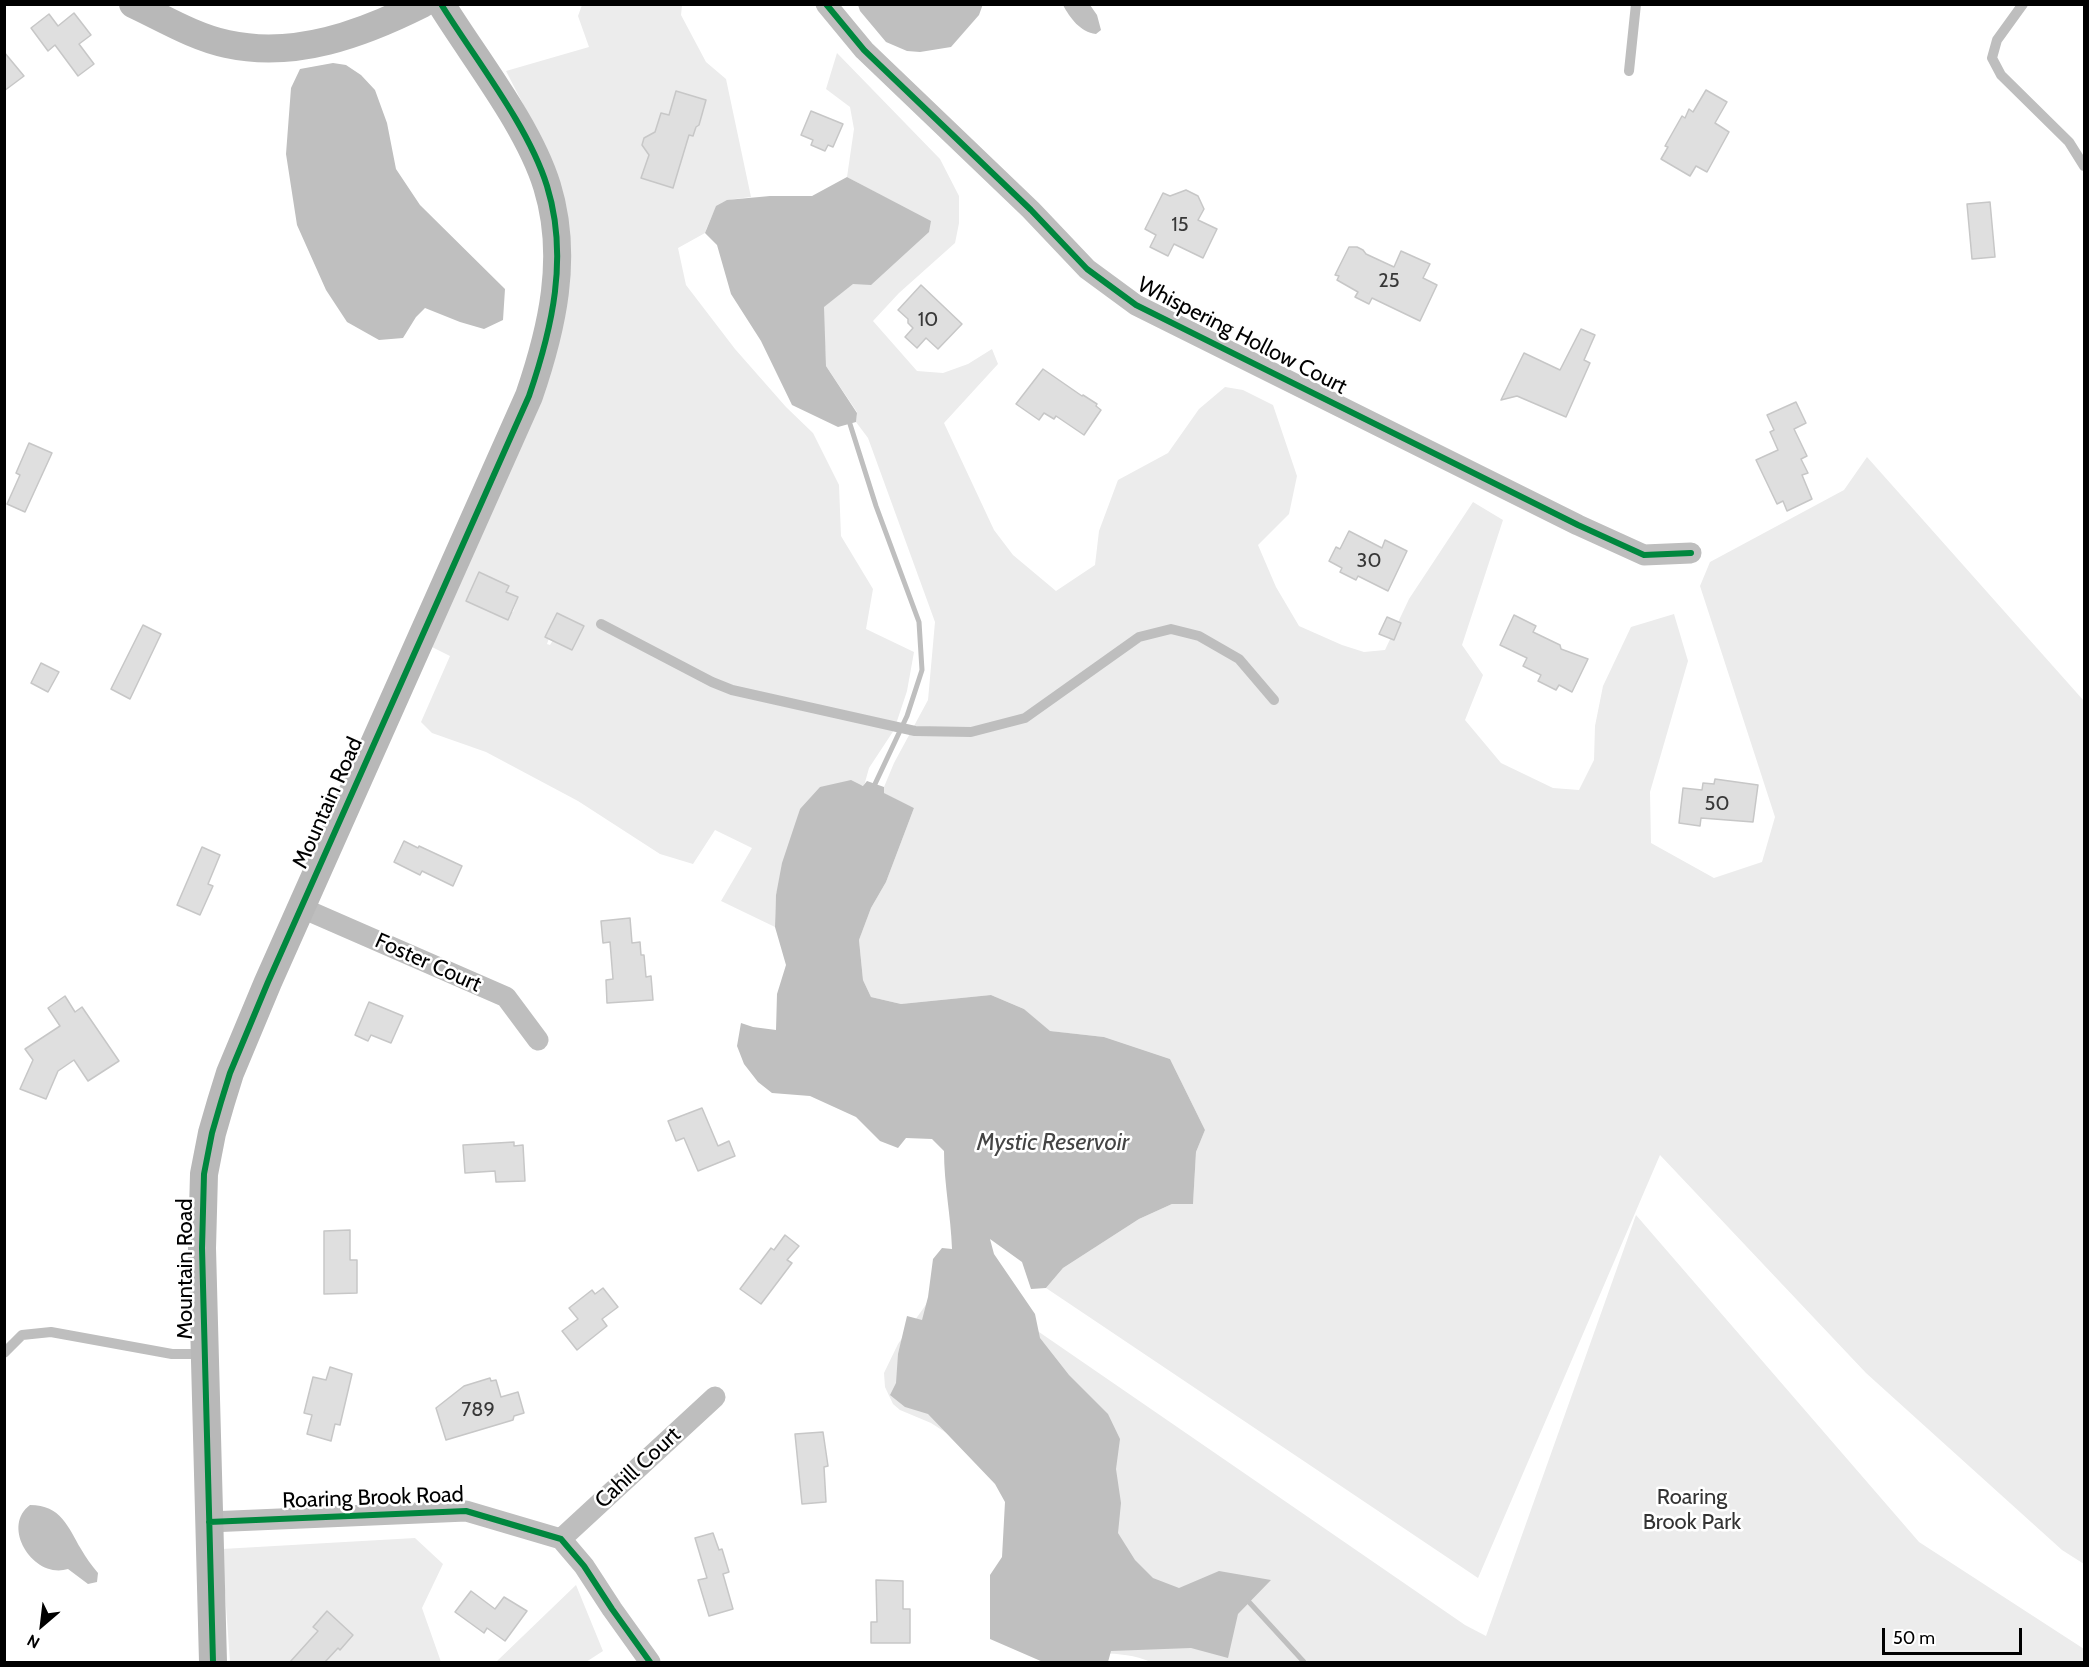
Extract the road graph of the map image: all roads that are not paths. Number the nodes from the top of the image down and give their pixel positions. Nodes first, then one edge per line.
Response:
1 (133, 4) edge
2 (422, 4) edge
3 (441, 4) edge
4 (826, 4) edge
5 (1636, 4) edge
6 (2023, 4) edge
7 (1629, 71) dead end
8 (2085, 166) edge
9 (1691, 553) dead end
10 (601, 624) dead end
11 (1274, 700) dead end
12 (302, 908) junction
13 (537, 1041) dead end
14 (4, 1353) edge
15 (204, 1354) junction
16 (715, 1397) dead end
17 (209, 1522) junction
18 (561, 1539) junction
19 (213, 1662) edge
20 (650, 1662) edge

1 - 2 main road
3 - 12 main road, Mountain Road
4 - 9 street, Whispering Hollow Court
5 - 7 lane
6 - 8 lane
10 - 11 lane
12 - 13 street, Foster Court
12 - 15 main road, Mountain Road
14 - 15 lane
15 - 17 main road, Mountain Road
16 - 18 street, Cahill Court
17 - 18 street, Roaring Brook Road
17 - 19 main road, Mountain Road
18 - 20 street

